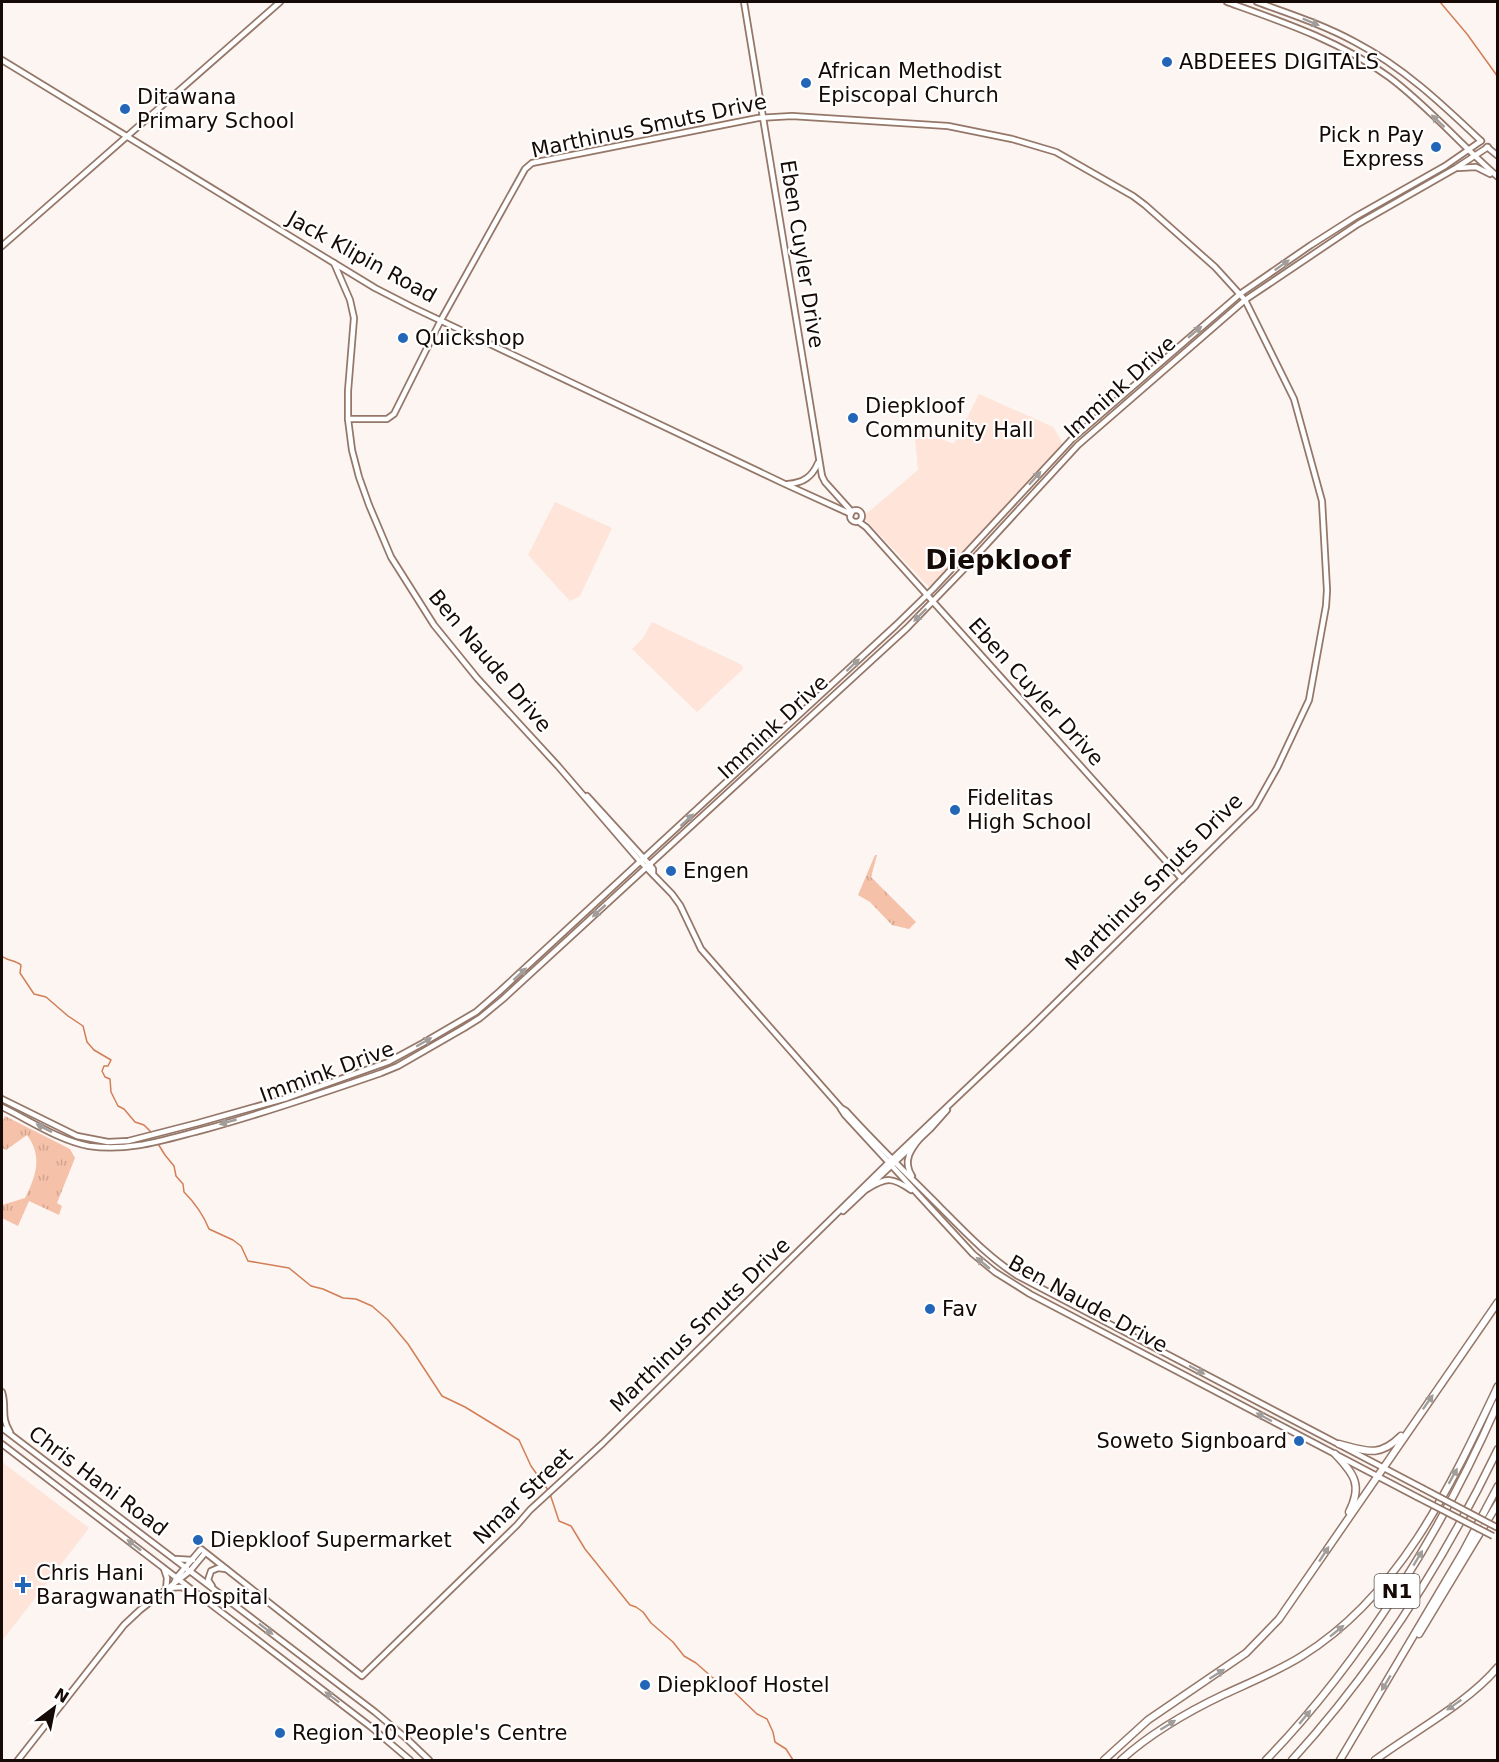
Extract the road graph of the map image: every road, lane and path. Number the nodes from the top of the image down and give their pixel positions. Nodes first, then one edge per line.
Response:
1 (280, 2) edge
2 (744, 2) edge
3 (1227, 2) edge
4 (1257, 2) edge
5 (2, 60) edge
6 (763, 117) junction
7 (127, 137) junction
8 (1481, 141) junction
9 (1488, 147) junction
10 (1468, 150) junction
11 (1497, 156) edge
12 (1474, 157) junction
13 (1456, 168) junction
14 (1497, 178) edge
15 (2, 246) edge
16 (334, 263) junction
17 (1240, 294) junction
18 (1245, 300) junction
19 (441, 320) junction
20 (348, 419) junction
21 (819, 461) junction
22 (784, 484) junction
23 (852, 513) junction
24 (860, 520) junction
25 (927, 595) junction
26 (933, 602) junction
27 (643, 861) junction
28 (647, 866) junction
29 (1182, 879) junction
30 (2, 1099) edge
31 (956, 1099) junction
32 (2, 1107) edge
33 (921, 1137) junction
34 (891, 1163) junction
35 (867, 1189) junction
36 (923, 1190) junction
37 (918, 1195) junction
38 (826, 1225) junction
39 (1497, 1302) edge
40 (1497, 1386) edge
41 (2, 1392) edge
42 (1497, 1403) edge
43 (1411, 1427) junction
44 (2, 1428) edge
45 (12, 1436) junction
46 (2, 1444) edge
47 (1339, 1444) junction
48 (597, 1448) joint
49 (1497, 1449) edge
50 (1335, 1454) junction
51 (1383, 1468) junction
52 (1378, 1476) junction
53 (1497, 1486) edge
54 (1497, 1503) edge
55 (1497, 1527) edge
56 (1339, 1531) junction
57 (1495, 1538) edge
58 (203, 1551) junction
59 (173, 1558) junction
60 (193, 1560) junction
61 (163, 1566) junction
62 (226, 1569) junction
63 (188, 1570) junction
64 (179, 1579) junction
65 (167, 1589) junction
66 (216, 1591) junction
67 (204, 1598) junction
68 (1399, 1660) junction
69 (1497, 1666) edge
70 (18, 1761) edge
71 (410, 1761) edge
72 (429, 1761) edge
73 (1104, 1761) edge
74 (1121, 1761) edge
75 (1266, 1761) edge
76 (1292, 1761) edge
77 (1340, 1761) edge
78 (1375, 1761) edge

1 - 7 main road
2 - 6 main road, Eben Cuyler Drive
10 -> 3 main road
4 -> 8 main road
5 - 7 main road, Jack Klipin Road
6 - 17 main road, Marthinus Smuts Drive
6 - 19 main road, Marthinus Smuts Drive
6 - 21 main road, Eben Cuyler Drive
7 - 15 main road
7 - 16 main road, Jack Klipin Road
8 - 9 main road
8 - 10 main road, Immink Drive
9 - 11 main road
9 - 12 main road, Immink Drive
10 - 12 main road
17 -> 10 main road, Immink Drive
12 - 13 main road, Immink Drive
12 - 14 main road
13 - 14 main road
13 - 18 main road, Immink Drive
16 - 19 main road, Jack Klipin Road
16 - 20 main road, Ben Naude Drive
17 - 18 main road, Marthinus Smuts Drive
25 -> 17 main road, Immink Drive
18 - 26 main road, Immink Drive
18 - 29 main road, Marthinus Smuts Drive
19 - 20 main road, Marthinus Smuts Drive
19 - 22 main road, Jack Klipin Road
20 - 27 main road, Ben Naude Drive
21 - 22 main road
21 - 23 main road, Eben Cuyler Drive
22 - 23 main road
23 - 24 main road, Eben Cuyler Drive
23 - 24 main road
24 - 25 main road, Eben Cuyler Drive
25 - 26 main road, Eben Cuyler Drive
27 -> 25 main road, Immink Drive
26 -> 28 main road, Immink Drive
26 - 29 main road, Eben Cuyler Drive
27 - 28 main road, Ben Naude Drive
30 -> 27 main road, Immink Drive
28 -> 32 main road, Immink Drive
28 - 34 main road, Ben Naude Drive
29 - 31 main road, Marthinus Smuts Drive
31 - 33 main road
31 - 34 main road, Marthinus Smuts Drive
33 - 34 main road
33 - 36 main road
34 - 35 main road, Marthinus Smuts Drive
34 - 36 main road, Ben Naude Drive
34 - 37 main road, Ben Naude Drive
34 - 38 main road, Marthinus Smuts Drive
35 - 37 main road
35 - 38 main road, Marthinus Smuts Drive
36 -> 47 main road, Ben Naude Drive
50 -> 37 main road, Ben Naude Drive
38 - 48 main road, Marthinus Smuts Drive
43 -> 39 highway
74 -> 40 highway
41 - 45 main road
75 -> 42 highway, N1
43 - 47 highway
43 - 51 highway
44 - 45 main road, Chris Hani Road
45 - 59 main road, Chris Hani Road
61 -> 46 main road, Chris Hani Road
47 - 51 main road, Ben Naude Drive
48 - 62 main road, Nmar Street
49 - 76 highway, N1
50 - 52 main road, Ben Naude Drive
50 - 56 highway
51 - 52 highway
51 - 55 main road, Ben Naude Drive, bridge
52 - 56 highway
52 - 57 main road, Ben Naude Drive, bridge
53 - 68 highway
54 - 68 highway
73 -> 56 highway
58 - 60 main road
58 - 62 main road, Nmar Street
58 - 63 main road
59 - 60 main road
59 - 63 main road, Chris Hani Road
60 - 63 main road
61 - 64 main road, Chris Hani Road
61 - 65 main road
62 - 66 main road
63 - 64 main road
63 - 66 main road, Chris Hani Road
64 - 65 main road
64 - 67 main road, Chris Hani Road
65 - 67 main road
65 - 70 main road
66 -> 72 main road, Chris Hani Road
71 -> 67 main road, Chris Hani Road
68 -> 77 highway
69 -> 78 highway

